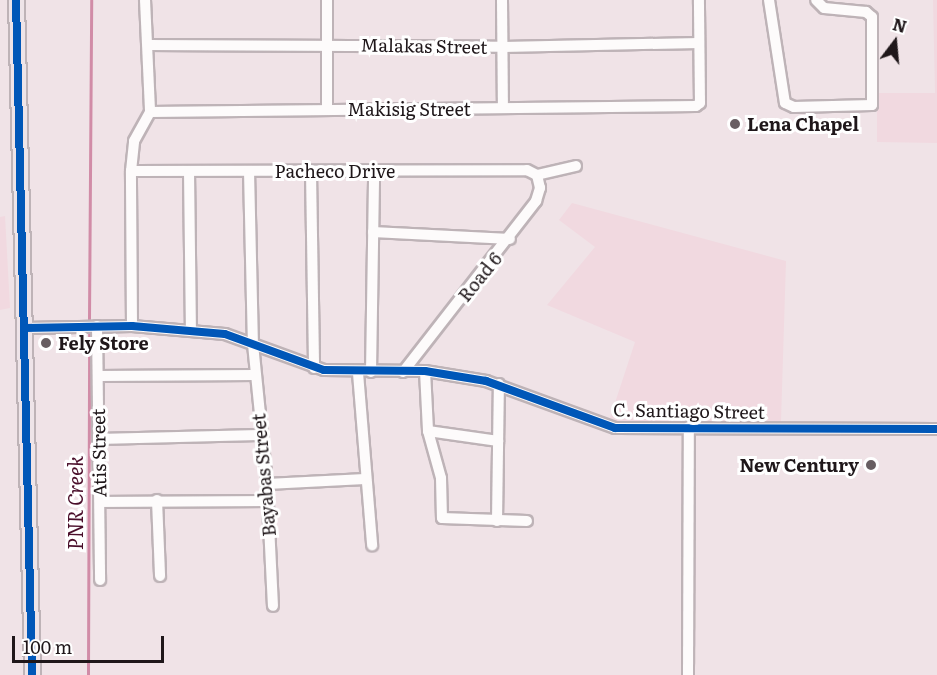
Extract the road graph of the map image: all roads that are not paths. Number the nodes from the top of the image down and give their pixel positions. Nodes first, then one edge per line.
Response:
1 (16, 0) edge
2 (145, 0) edge
3 (327, 0) edge
4 (502, 0) edge
5 (699, 0) edge
6 (769, 0) edge
7 (816, 0) edge
8 (699, 43) junction
9 (148, 45) junction
10 (327, 45) junction
11 (504, 47) junction
12 (503, 108) junction
13 (327, 109) junction
14 (150, 112) junction
15 (576, 166) dead end
16 (131, 171) junction
17 (189, 171) junction
18 (249, 171) junction
19 (311, 172) junction
20 (374, 172) junction
21 (537, 175) junction
22 (373, 232) junction
23 (510, 239) junction
24 (97, 326) junction
25 (132, 326) junction
26 (24, 328) junction
27 (191, 328) junction
28 (253, 344) junction
29 (314, 368) junction
30 (425, 371) junction
31 (371, 372) junction
32 (403, 372) junction
33 (358, 373) junction
34 (255, 375) junction
35 (99, 376) junction
36 (499, 384) junction
37 (689, 427) junction
38 (937, 429) edge
39 (428, 430) junction
40 (260, 435) junction
41 (98, 439) junction
42 (498, 441) junction
43 (365, 478) junction
44 (267, 484) junction
45 (157, 500) junction
46 (267, 501) junction
47 (100, 502) junction
48 (497, 521) junction
49 (527, 521) dead end
50 (372, 545) dead end
51 (160, 576) dead end
52 (100, 580) dead end
53 (273, 606) dead end
54 (32, 675) edge
55 (688, 675) edge

1 - 26 highway
2 - 9 street
3 - 10 street
4 - 11 street
5 - 8 street
6 - 7 street
8 - 11 street, Malakas Street
8 - 12 street, Makisig Street
9 - 10 street, Malakas Street
9 - 14 street
10 - 11 street, Malakas Street
10 - 13 street
11 - 12 street
12 - 13 street, Makisig Street
13 - 14 street, Makisig Street
14 - 16 street
15 - 21 street
16 - 17 street, Pacheco Drive
16 - 25 street
17 - 18 street, Pacheco Drive
17 - 27 street
18 - 19 street, Pacheco Drive
18 - 28 street, Bayabas Street
19 - 20 street, Pacheco Drive
19 - 29 street
20 - 21 street, Pacheco Drive
20 - 22 street
21 - 23 street, Road 6
22 - 23 street
22 - 31 street
23 - 32 street, Road 6
24 - 25 street, C. Santiago Street
24 - 26 street, C. Santiago Street
24 - 35 street, Atis Street
25 - 27 street, C. Santiago Street
26 - 54 highway
27 - 28 street, C. Santiago Street
28 - 29 street, C. Santiago Street
28 - 34 street, Bayabas Street
29 - 33 street, C. Santiago Street
30 - 32 street, C. Santiago Street
30 - 36 street, C. Santiago Street
30 - 39 street
31 - 32 street, C. Santiago Street
31 - 33 street, C. Santiago Street
33 - 43 street
34 - 35 street
34 - 40 street, Bayabas Street
35 - 41 street, Atis Street
36 - 37 street, C. Santiago Street
36 - 42 street
37 - 38 street, C. Santiago Street
37 - 55 street
39 - 42 street
39 - 48 street
40 - 41 street
40 - 44 street, Bayabas Street
41 - 47 street, Atis Street
42 - 48 street
43 - 44 street
43 - 50 street
44 - 46 street, Bayabas Street
45 - 46 street
45 - 47 street
45 - 51 street
46 - 53 street, Bayabas Street
47 - 52 street, Atis Street
48 - 49 street

